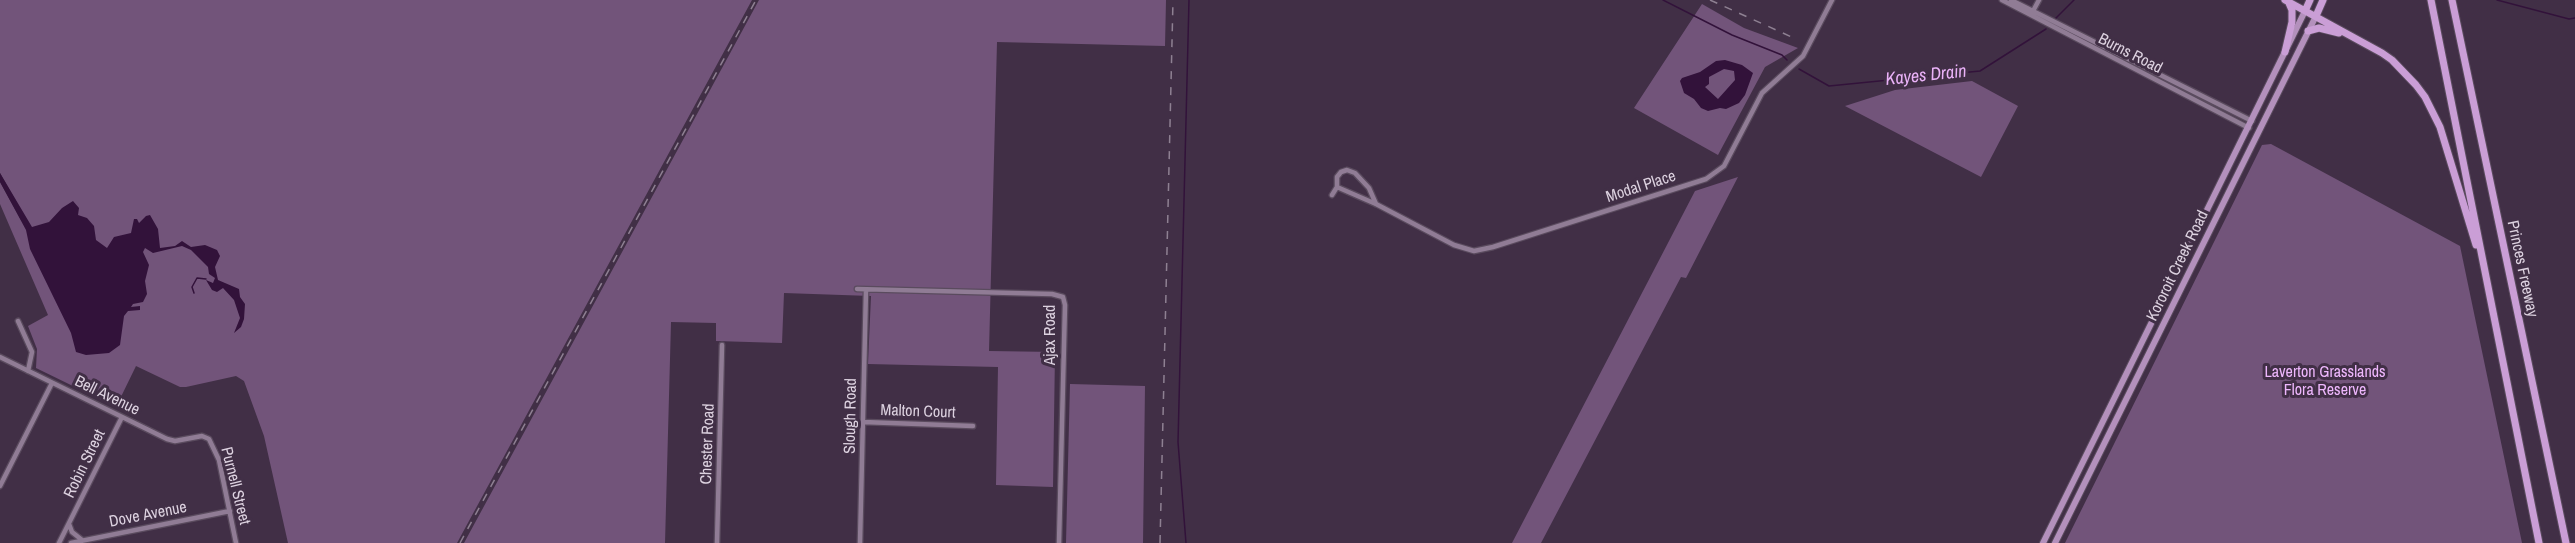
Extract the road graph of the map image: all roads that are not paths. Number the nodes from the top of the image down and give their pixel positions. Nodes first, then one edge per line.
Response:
1 (1832, 0) edge
2 (2002, 0) edge
3 (2011, 0) edge
4 (2039, 0) edge
5 (2310, 0) edge
6 (2323, 0) edge
7 (2431, 0) edge
8 (2452, 0) edge
9 (2457, 0) edge
10 (2287, 2) edge
11 (2305, 11) junction
12 (2032, 14) junction
13 (2316, 16) junction
14 (2308, 31) junction
15 (2353, 36) junction
16 (2285, 52) junction
17 (2130, 61) junction
18 (2127, 66) junction
19 (2223, 106) junction
20 (2216, 112) junction
21 (2250, 125) junction
22 (2260, 130) junction
23 (2489, 172) junction
24 (1337, 187) junction
25 (1332, 195) dead end
26 (1376, 204) junction
27 (2482, 259) junction
28 (2177, 274) junction
29 (2187, 278) junction
30 (857, 289) dead end
31 (866, 290) junction
32 (18, 321) dead end
33 (722, 345) dead end
34 (0, 357) edge
35 (28, 371) junction
36 (2128, 373) junction
37 (2137, 378) junction
38 (52, 383) junction
39 (122, 417) junction
40 (863, 422) junction
41 (973, 426) dead end
42 (206, 437) joint
43 (0, 484) edge
44 (230, 511) junction
45 (69, 522) junction
46 (83, 540) junction
47 (59, 543) edge
48 (71, 543) edge
49 (236, 543) edge
50 (717, 543) edge
51 (860, 543) edge
52 (1059, 543) edge
53 (2043, 543) edge
54 (2055, 543) edge
55 (2539, 543) edge
56 (2566, 543) edge

1 - 26 street, Modal Place
2 - 12 street, Burns Road
3 - 12 street, Burns Road
4 - 12 street
5 - 11 highway, Kororoit Creek Road
6 - 13 highway, Kororoit Creek Road
7 - 27 highway
8 - 23 highway, Princes Freeway
9 - 23 highway
10 - 11 highway
10 - 16 highway
11 - 13 highway
11 - 16 main road, Kororoit Creek Road
12 - 17 street, Burns Road
12 - 18 street, Burns Road
13 - 14 main road, Kororoit Creek Road
13 - 15 highway
14 - 15 highway
14 - 22 main road, Kororoit Creek Road
15 - 27 highway
16 - 21 main road, Kororoit Creek Road
17 - 18 street
17 - 19 street, Burns Road
18 - 20 street, Burns Road
19 - 20 street
19 - 21 street, Burns Road
20 - 21 street, Burns Road
21 - 22 main road
21 - 28 main road, Kororoit Creek Road
22 - 29 main road, Kororoit Creek Road
23 - 56 highway, Princes Freeway
24 - 25 street
24 - 26 street, Modal Place
24 - 26 street
27 - 55 highway
28 - 29 main road
28 - 36 main road, Kororoit Creek Road
29 - 37 main road, Kororoit Creek Road
30 - 31 street, Ajax Road
31 - 40 street, Slough Road
31 - 52 street, Ajax Road
32 - 35 street
33 - 50 street, Chester Road
34 - 35 street, Bell Avenue
35 - 38 street, Bell Avenue
36 - 37 main road
36 - 53 main road, Kororoit Creek Road
37 - 54 main road, Kororoit Creek Road
38 - 39 street, Bell Avenue
38 - 43 street
39 - 42 street, Bell Avenue
39 - 45 street, Robin Street
40 - 41 street, Malton Court
40 - 51 street, Slough Road
42 - 44 street, Purnell Street
44 - 46 street, Dove Avenue
44 - 49 street, Purnell Street
45 - 46 street, Robin Street
45 - 47 street, Robin Street
46 - 48 street, Dove Avenue

